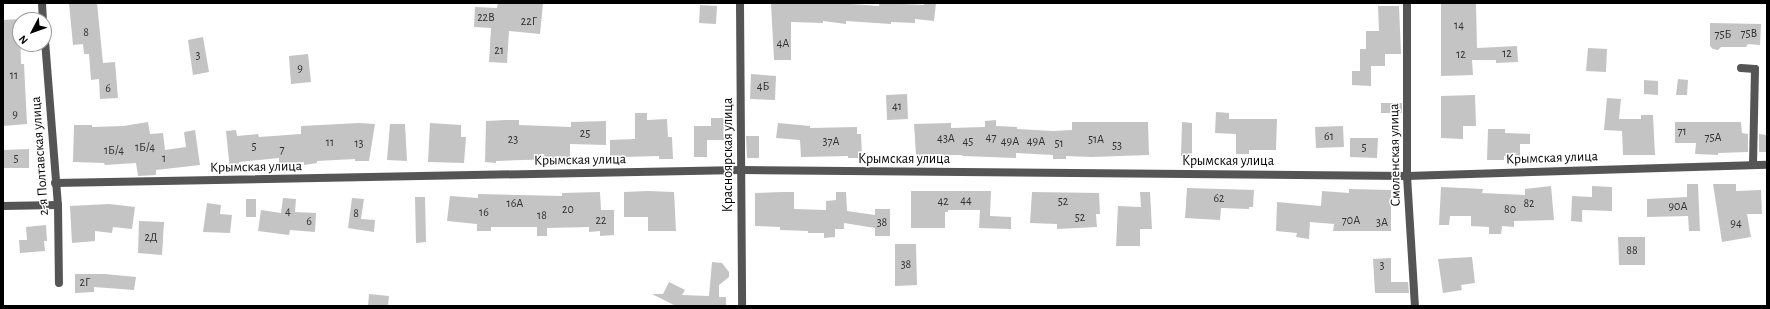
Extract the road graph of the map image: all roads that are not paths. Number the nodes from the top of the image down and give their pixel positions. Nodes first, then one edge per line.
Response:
1 (740, 3) edge
2 (1407, 3) edge
3 (46, 52) edge
4 (1742, 68) dead end
5 (1753, 165) junction
6 (1767, 165) edge
7 (741, 170) junction
8 (1407, 176) junction
9 (56, 183) junction
10 (58, 205) junction
11 (3, 206) edge
12 (59, 283) dead end
13 (742, 306) edge
14 (1415, 306) edge

1 - 7 street, Красноярская улица
2 - 8 street, Смоленская улица
3 - 9 street, 2-я Полтавская улица
4 - 5 street
5 - 6 street, Крымская улица
5 - 8 street, Крымская улица
7 - 8 street, Крымская улица
7 - 9 street, Крымская улица
7 - 13 street, Красноярская улица
8 - 14 street, Смоленская улица
9 - 10 street, 2-я Полтавская улица
10 - 11 street
10 - 12 street, 2-я Полтавская улица

